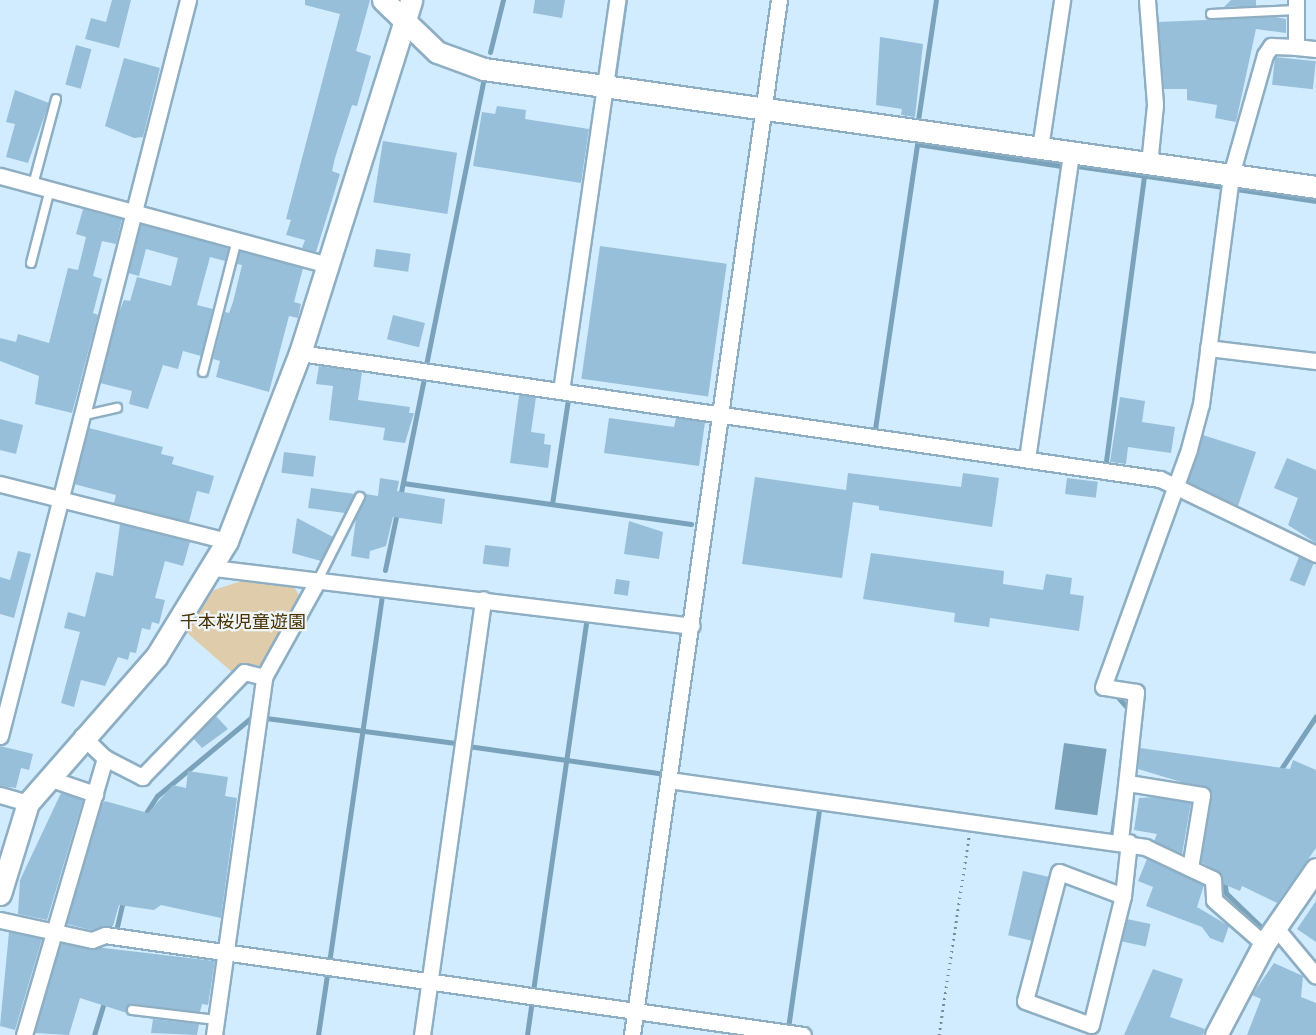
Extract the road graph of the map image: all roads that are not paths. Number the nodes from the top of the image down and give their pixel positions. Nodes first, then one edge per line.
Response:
1 (188, 0) edge
2 (383, 0) edge
3 (411, 0) edge
4 (617, 0) edge
5 (779, 0) edge
6 (1062, 0) edge
7 (1147, 0) edge
8 (1296, 5) edge
9 (1212, 14) dead end
10 (404, 22) junction
11 (1296, 47) junction
12 (1316, 49) edge
13 (604, 87) junction
14 (56, 99) dead end
15 (764, 108) junction
16 (1040, 148) junction
17 (1071, 152) junction
18 (1149, 164) junction
19 (1231, 175) junction
20 (0, 176) edge
21 (33, 185) junction
22 (1316, 187) edge
23 (50, 189) junction
24 (134, 211) junction
25 (237, 240) junction
26 (31, 263) dead end
27 (328, 265) junction
28 (1208, 348) junction
29 (300, 353) junction
30 (1316, 361) edge
31 (203, 372) dead end
32 (561, 391) junction
33 (117, 408) dead end
34 (721, 415) junction
35 (81, 416) junction
36 (1026, 459) junction
37 (0, 484) edge
38 (1176, 486) junction
39 (360, 496) dead end
40 (60, 498) junction
41 (226, 541) junction
42 (1316, 554) edge
43 (214, 568) junction
44 (318, 580) junction
45 (483, 599) junction
46 (691, 626) junction
47 (264, 677) junction
48 (0, 736) edge
49 (82, 736) junction
50 (105, 758) junction
51 (48, 777) junction
52 (669, 780) junction
53 (1128, 783) junction
54 (95, 794) junction
55 (0, 795) edge
56 (28, 803) junction
57 (1124, 841) junction
58 (1190, 868) junction
59 (1313, 878) edge
60 (0, 894) edge
61 (1123, 896) junction
62 (0, 920) edge
63 (52, 931) junction
64 (1270, 936) junction
65 (225, 952) junction
66 (1316, 976) edge
67 (430, 982) junction
68 (132, 1010) dead end
69 (635, 1011) junction
70 (215, 1028) edge
71 (24, 1035) edge
72 (422, 1035) edge
73 (632, 1035) edge
74 (803, 1035) edge
75 (1216, 1035) edge

1 - 24 street
2 - 10 street
3 - 10 street
4 - 13 street
5 - 15 street
6 - 16 street
7 - 18 street
8 - 9 lane
8 - 11 street
10 - 13 street
10 - 27 street
11 - 12 street
11 - 19 street
13 - 15 street
13 - 32 street
14 - 21 lane
15 - 16 street
15 - 34 street
16 - 17 street
17 - 18 street
17 - 36 street
18 - 19 street
19 - 22 street
19 - 28 street
20 - 21 street
21 - 23 street
23 - 24 street
23 - 26 lane
24 - 25 street
24 - 35 street
25 - 27 street
25 - 31 lane
27 - 29 street
28 - 30 street
28 - 38 street
29 - 32 street
29 - 41 street
32 - 34 street
33 - 35 lane
34 - 36 street
34 - 46 street
35 - 40 street
36 - 38 street
37 - 40 street
38 - 42 street
38 - 53 street
39 - 44 lane
40 - 41 street
40 - 48 street
41 - 43 street
43 - 44 street
43 - 49 street
44 - 45 street
44 - 47 street
45 - 46 street
45 - 67 street
46 - 52 street
47 - 50 street
47 - 65 street
49 - 50 street
49 - 51 street
50 - 54 street
51 - 54 street
51 - 56 street
52 - 57 street
52 - 69 street
53 - 57 street
53 - 58 street
54 - 63 street
55 - 56 street
56 - 60 street
57 - 58 street
57 - 61 street
58 - 64 street
59 - 64 street
61 - 61 street
62 - 63 street
63 - 65 street
63 - 71 street
64 - 66 street
64 - 75 street
65 - 67 street
65 - 70 street
67 - 69 street
67 - 72 street
68 - 70 lane
69 - 73 street
69 - 74 street

